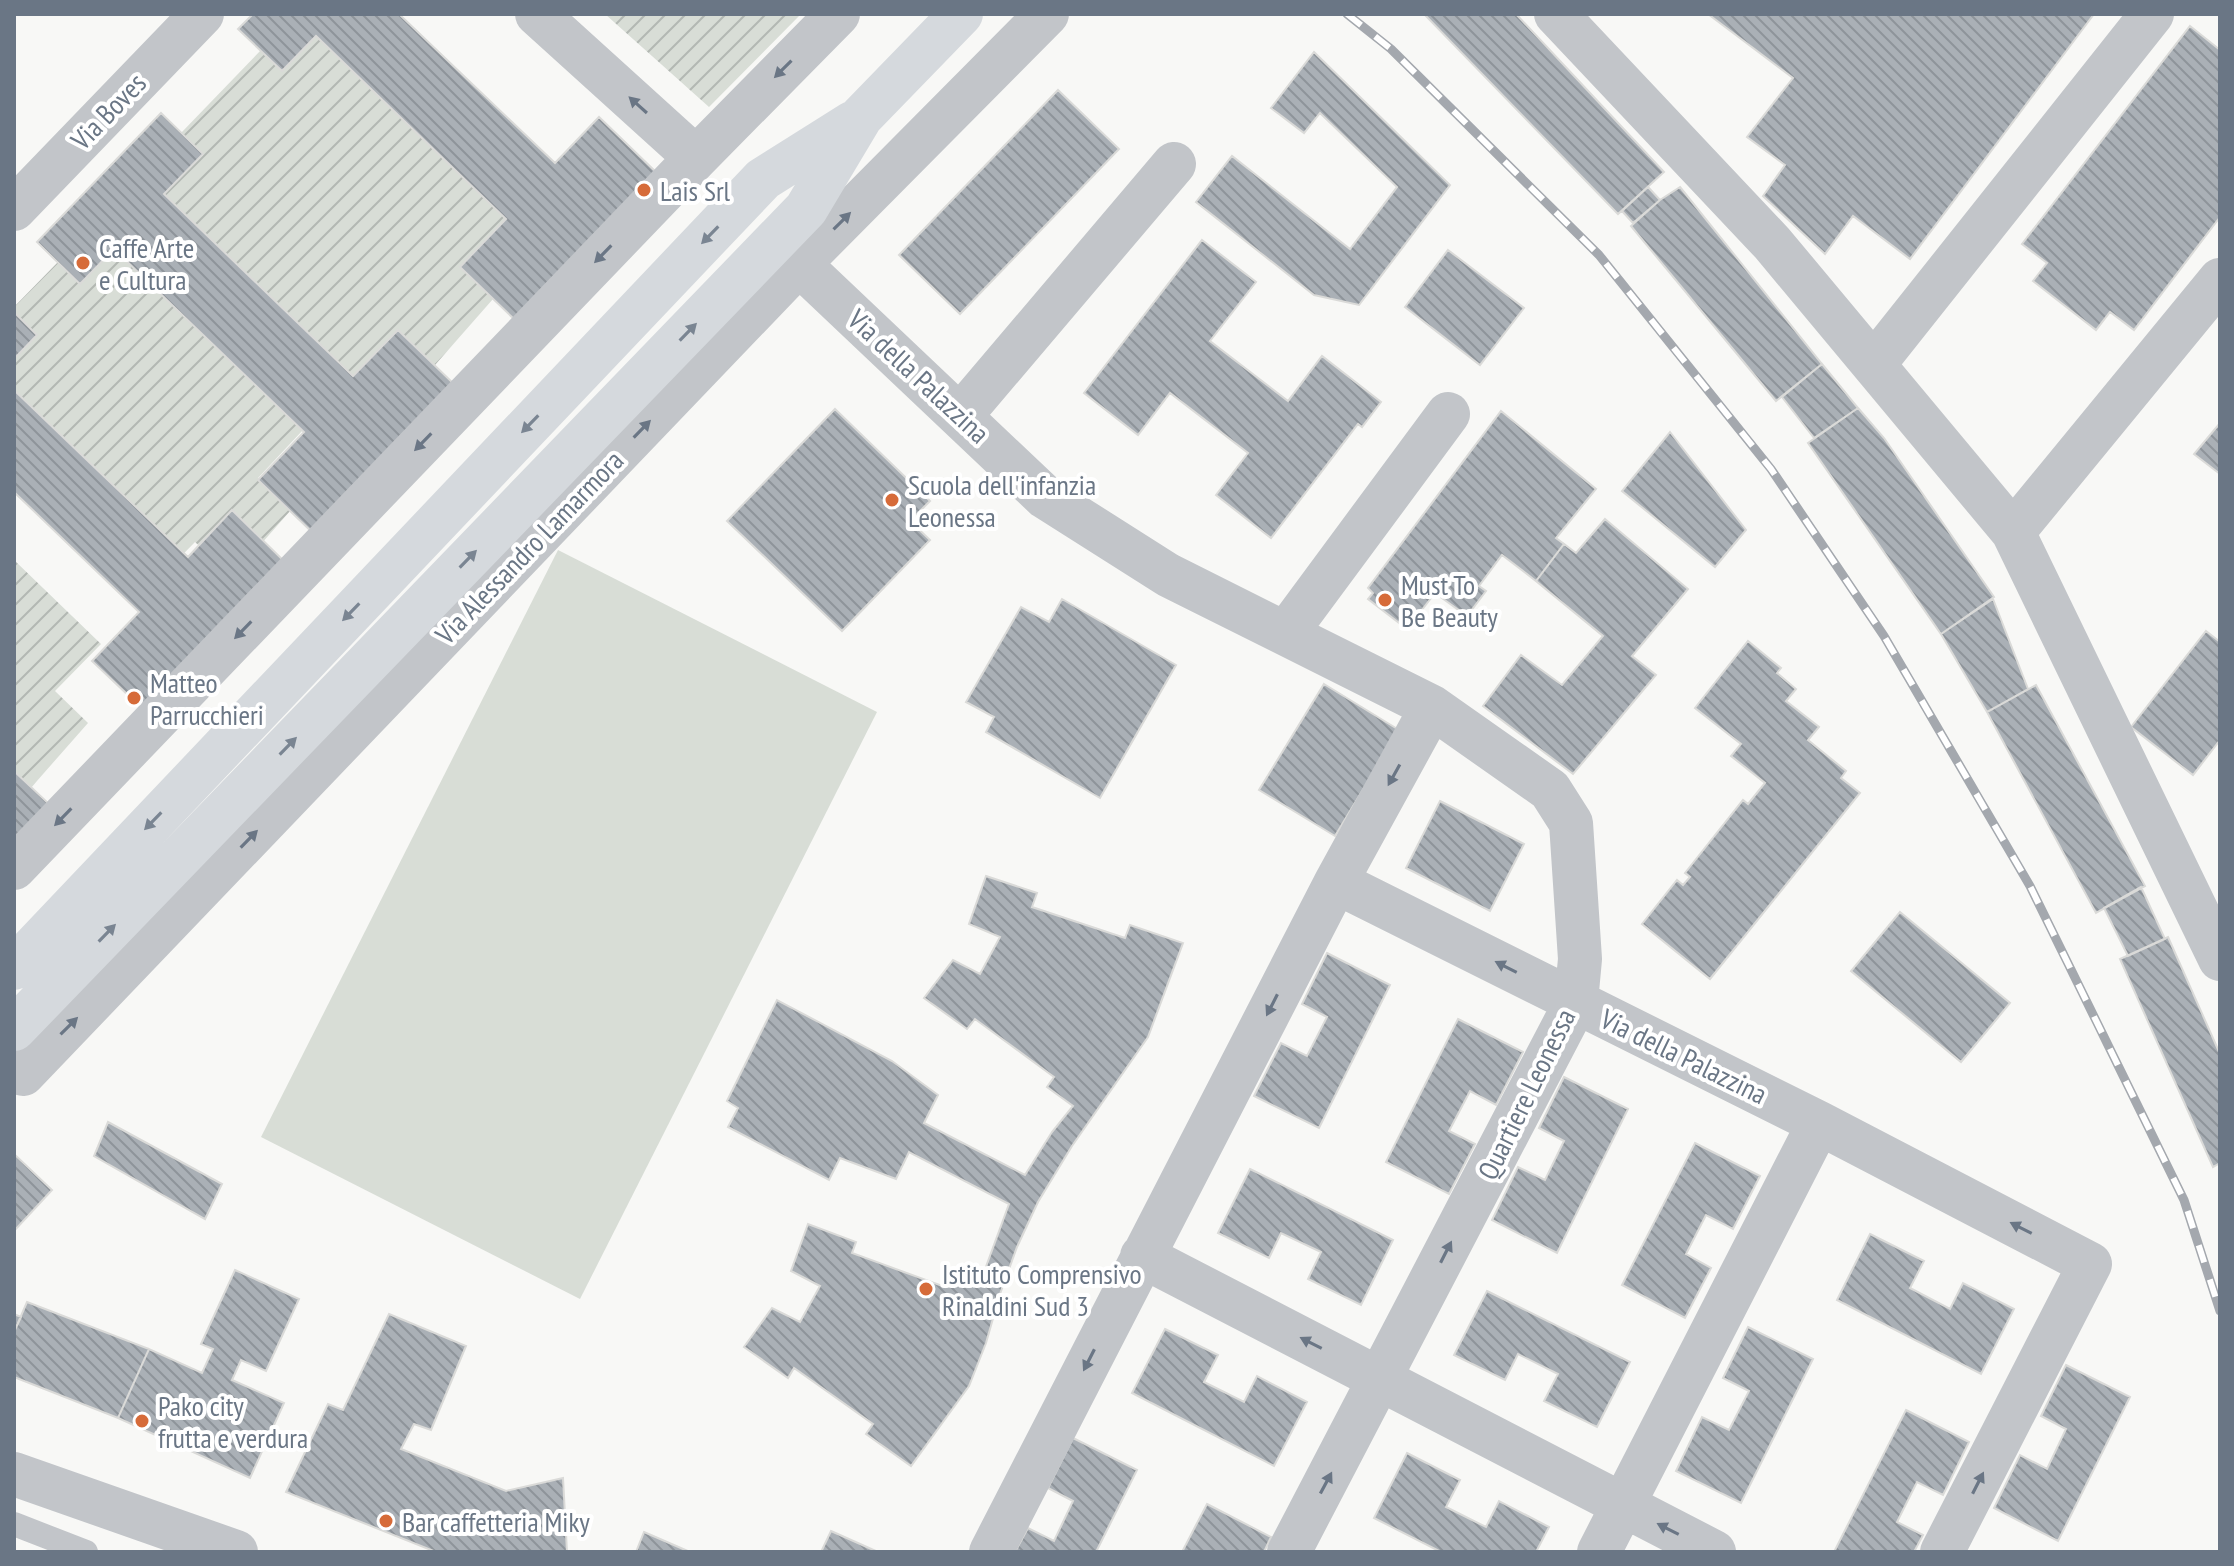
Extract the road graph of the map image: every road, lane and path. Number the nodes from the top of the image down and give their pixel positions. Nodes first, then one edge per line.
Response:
1 (202, 14) edge
2 (537, 14) edge
3 (838, 14) edge
4 (961, 14) edge
5 (1047, 14) edge
6 (1556, 14) edge
7 (2152, 14) edge
8 (861, 117) junction
9 (696, 158) junction
10 (1174, 164) dead end
11 (14, 209) edge
12 (799, 264) junction
13 (2220, 280) edge
14 (1874, 364) junction
15 (1448, 414) dead end
16 (961, 415) junction
17 (2013, 532) junction
18 (1286, 633) junction
19 (1432, 707) junction
20 (14, 868) edge
21 (1336, 882) junction
22 (2220, 959) edge
23 (14, 968) edge
24 (1576, 1002) junction
25 (14, 1029) edge
26 (14, 1067) edge
27 (1819, 1123) junction
28 (1142, 1256) junction
29 (1380, 1379) junction
30 (14, 1474) edge
31 (1623, 1505) junction
32 (14, 1524) edge
33 (86, 1552) edge
34 (236, 1552) edge
35 (991, 1552) edge
36 (1289, 1552) edge
37 (1599, 1552) edge
38 (1714, 1552) edge
39 (1942, 1552) edge

1 - 11 street, Via Boves
9 -> 2 street
3 -> 9 street
4 - 8 main road, Via Alessandro Lamarmora
12 -> 5 street, Via Alessandro Lamarmora
6 - 14 street
7 - 14 street
8 -> 23 main road, Via Alessandro Lamarmora
25 -> 8 main road, Via Alessandro Lamarmora
9 -> 20 street
10 - 16 street
12 - 16 street, Via della Palazzina
26 -> 12 street, Via Alessandro Lamarmora
13 - 17 street
14 - 17 street
15 - 18 street
16 - 18 street, Via della Palazzina
17 - 22 street
18 - 19 street, Via della Palazzina
19 -> 21 street
19 - 24 street, Via della Palazzina
24 -> 21 street, Quartiere Leonessa
21 -> 28 street
24 - 27 street, Via della Palazzina
29 -> 24 street, Quartiere Leonessa
27 - 31 street
39 -> 27 street, Via della Palazzina
29 -> 28 street
28 -> 35 street
29 - 31 street
36 -> 29 street, Quartiere Leonessa
30 - 34 street
31 - 37 street
38 -> 31 street
32 - 33 lane

